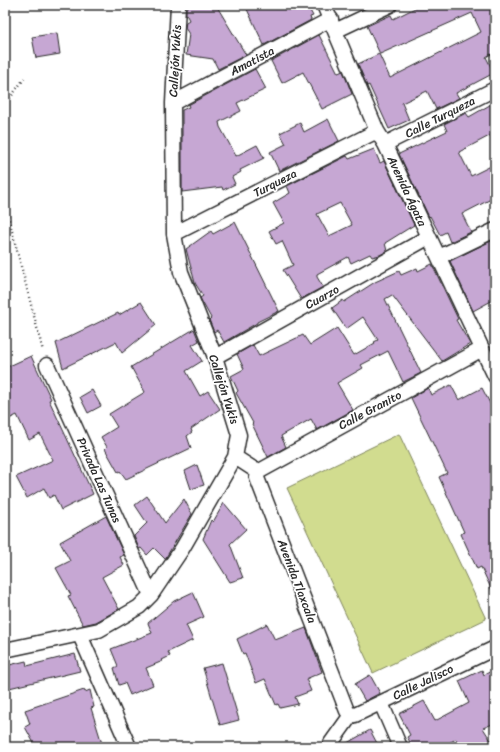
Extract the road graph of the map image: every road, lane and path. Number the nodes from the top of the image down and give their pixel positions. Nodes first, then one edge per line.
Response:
1 (178, 5) edge
2 (324, 5) edge
3 (390, 5) edge
4 (333, 25) junction
5 (26, 76) dead end
6 (495, 89) edge
7 (173, 103) junction
8 (5, 105) edge
9 (377, 131) junction
10 (385, 144) junction
11 (5, 204) edge
12 (495, 230) edge
13 (174, 234) junction
14 (429, 237) junction
15 (439, 257) junction
16 (482, 349) junction
17 (215, 357) junction
18 (47, 365) joint
19 (494, 370) edge
20 (235, 457) junction
21 (258, 472) junction
22 (151, 595) junction
23 (80, 635) junction
24 (495, 648) edge
25 (5, 650) edge
26 (381, 703) junction
27 (351, 715) junction
28 (331, 743) dead end
29 (129, 747) edge
30 (400, 747) edge

1 - 7 street, Callejón Yukis
2 - 4 street, Avenida Ágata
3 - 4 street, Amatista
4 - 7 street, Amatista
4 - 9 street, Avenida Ágata
5 - 8 path
6 - 10 street, Calle Turqueza
7 - 13 street, Callejón Yukis
9 - 10 street, Avenida Ágata
9 - 13 street, Turqueza
10 - 14 street, Avenida Ágata
11 - 18 path
12 - 15 street
13 - 17 street, Callejón Yukis
14 - 15 street, Avenida Ágata
14 - 17 street, Cuarzo
15 - 16 street, Avenida Ágata
16 - 19 street, Avenida Ágata
16 - 21 street, Calle Granito
17 - 20 street, Callejón Yukis
18 - 22 street, Privada Las Tunas
20 - 21 street
20 - 22 street, Callejón Yukis
21 - 27 street, Avenida Tlaxcala
22 - 23 street, Callejón Yukis
23 - 25 street, Callejón Yukis
23 - 29 street
24 - 26 street, Calle Jalisco
26 - 27 street, Calle Jalisco
26 - 30 street
27 - 28 street

